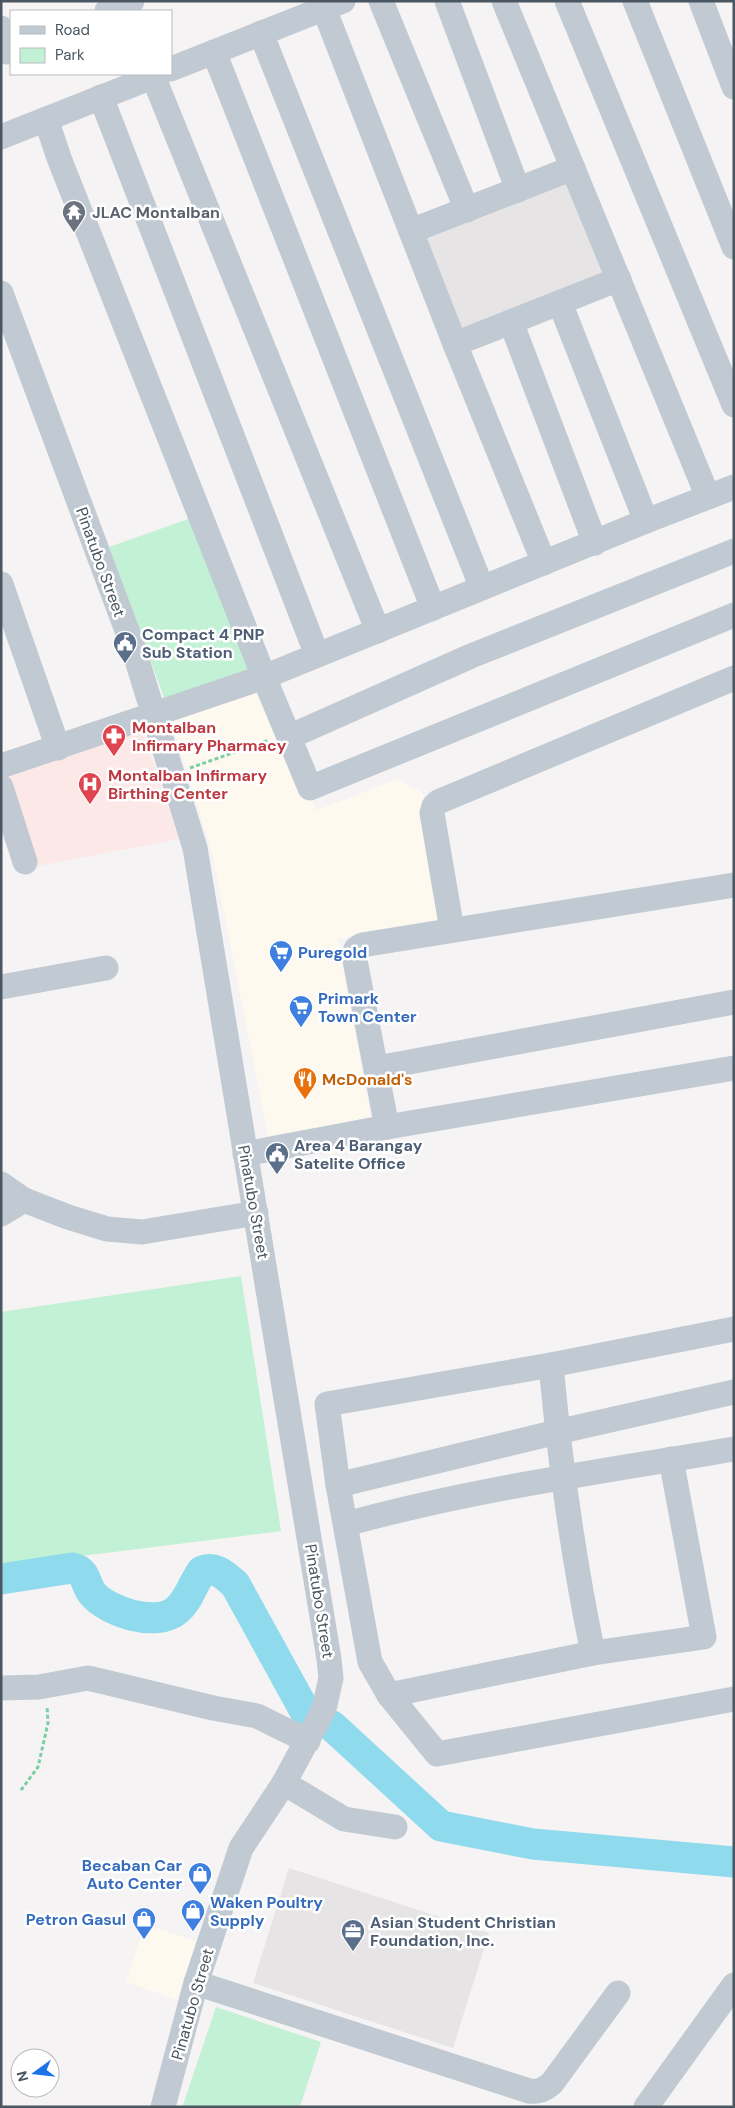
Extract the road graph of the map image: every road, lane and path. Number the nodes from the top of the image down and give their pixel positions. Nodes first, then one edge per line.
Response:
1 (132, 1) edge
2 (381, 1) edge
3 (447, 1) edge
4 (504, 1) edge
5 (567, 1) edge
6 (635, 1) edge
7 (701, 1) edge
8 (329, 4) edge
9 (110, 10) edge
10 (261, 33) junction
11 (214, 52) junction
12 (172, 69) edge
13 (157, 75) edge
14 (163, 75) edge
15 (734, 87) edge
16 (101, 97) junction
17 (46, 119) junction
18 (1, 137) edge
19 (573, 168) junction
20 (518, 190) junction
21 (467, 210) junction
22 (411, 231) junction
23 (734, 247) edge
24 (619, 279) junction
25 (1, 293) edge
26 (560, 303) junction
27 (511, 322) junction
28 (455, 344) junction
29 (734, 405) edge
30 (734, 487) edge
31 (708, 497) junction
32 (646, 521) junction
33 (595, 542) junction
34 (734, 551) edge
35 (544, 563) junction
36 (1, 584) edge
37 (482, 588) junction
38 (433, 608) junction
39 (734, 615) edge
40 (378, 631) junction
41 (318, 655) junction
42 (264, 677) junction
43 (734, 678) edge
44 (155, 715) junction
45 (289, 735) junction
46 (58, 748) junction
47 (1, 766) edge
48 (173, 774) junction
49 (1, 787) edge
50 (25, 862) dead end
51 (734, 885) edge
52 (452, 930) junction
53 (106, 968) dead end
54 (1, 987) edge
55 (734, 1002) edge
56 (377, 1068) junction
57 (734, 1068) edge
58 (387, 1127) junction
59 (245, 1154) junction
60 (1, 1184) edge
61 (24, 1200) junction
62 (256, 1213) junction
63 (1, 1214) edge
64 (734, 1329) edge
65 (550, 1365) junction
66 (734, 1392) edge
67 (557, 1432) junction
68 (734, 1449) edge
69 (671, 1459) junction
70 (563, 1477) junction
71 (338, 1485) junction
72 (346, 1524) junction
73 (593, 1653) junction
74 (45, 1686) junction
75 (1, 1688) edge
76 (389, 1695) junction
77 (734, 1699) edge
78 (308, 1741) junction
79 (284, 1783) junction
80 (22, 1790) dead end
81 (395, 1827) dead end
82 (196, 1983) junction
83 (734, 1985) edge
84 (618, 1993) dead end
85 (163, 2107) edge
86 (646, 2107) edge

1 - 9 street
2 - 21 street
3 - 20 street
4 - 19 street
5 - 29 street
6 - 23 street
7 - 15 street
8 - 10 street
8 - 22 street
10 - 11 street
10 - 37 street
11 - 12 street
11 - 38 street
13 - 16 street
14 - 40 street
16 - 17 street
16 - 41 street
17 - 18 street
17 - 42 street
19 - 20 street
19 - 24 street
20 - 21 street
21 - 22 street
22 - 28 street
24 - 26 street
24 - 31 street
25 - 44 street, Pinatubo Street
26 - 27 street
26 - 32 street
27 - 28 street
27 - 33 street
28 - 35 street
30 - 31 street
31 - 32 street
32 - 33 street
33 - 35 street
34 - 45 street
35 - 37 street
36 - 46 street
37 - 38 street
38 - 40 street
39 - 45 street
40 - 41 street
41 - 42 street
42 - 44 street
42 - 45 street
43 - 52 street
44 - 46 street
44 - 48 street, Pinatubo Street
45 - 48 path
46 - 47 street
48 - 59 street, Pinatubo Street
49 - 50 street
51 - 52 street
52 - 56 street
53 - 54 street
55 - 56 street
56 - 58 street
57 - 58 street
58 - 59 street
59 - 62 street, Pinatubo Street
60 - 61 street
61 - 62 street
61 - 63 street
62 - 78 street, Pinatubo Street
64 - 65 street
65 - 67 street
65 - 71 street
66 - 67 street
67 - 70 street
67 - 71 street
68 - 69 street
69 - 70 street
69 - 73 street
70 - 72 street
70 - 73 street
71 - 72 street
72 - 76 street
73 - 76 street
74 - 75 street
74 - 78 street
74 - 80 path
76 - 77 street
78 - 79 street, Pinatubo Street
79 - 81 street
79 - 82 street, Pinatubo Street
82 - 84 street
82 - 85 street, Pinatubo Street
83 - 86 street

